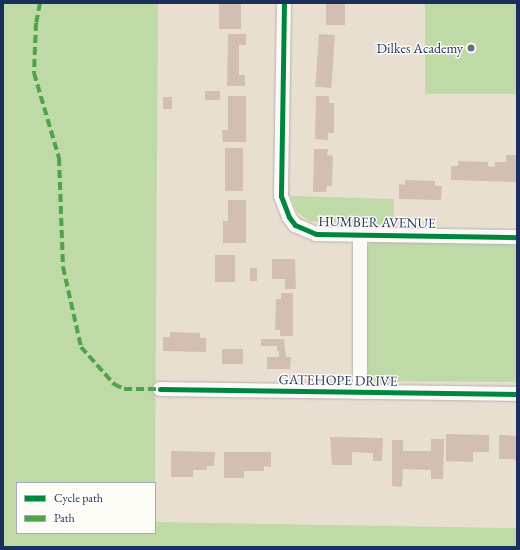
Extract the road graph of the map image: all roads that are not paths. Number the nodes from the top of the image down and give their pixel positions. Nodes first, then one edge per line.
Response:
1 (284, 3) edge
2 (360, 235) junction
3 (517, 237) edge
4 (160, 389) dead end
5 (360, 392) junction
6 (517, 394) edge

1 - 2 street, HUMBER AVENUE
2 - 3 street, HUMBER AVENUE
2 - 5 street, HUMBER AVENUE
4 - 5 street, GATEHOPE DRIVE
5 - 6 street, GATEHOPE DRIVE

